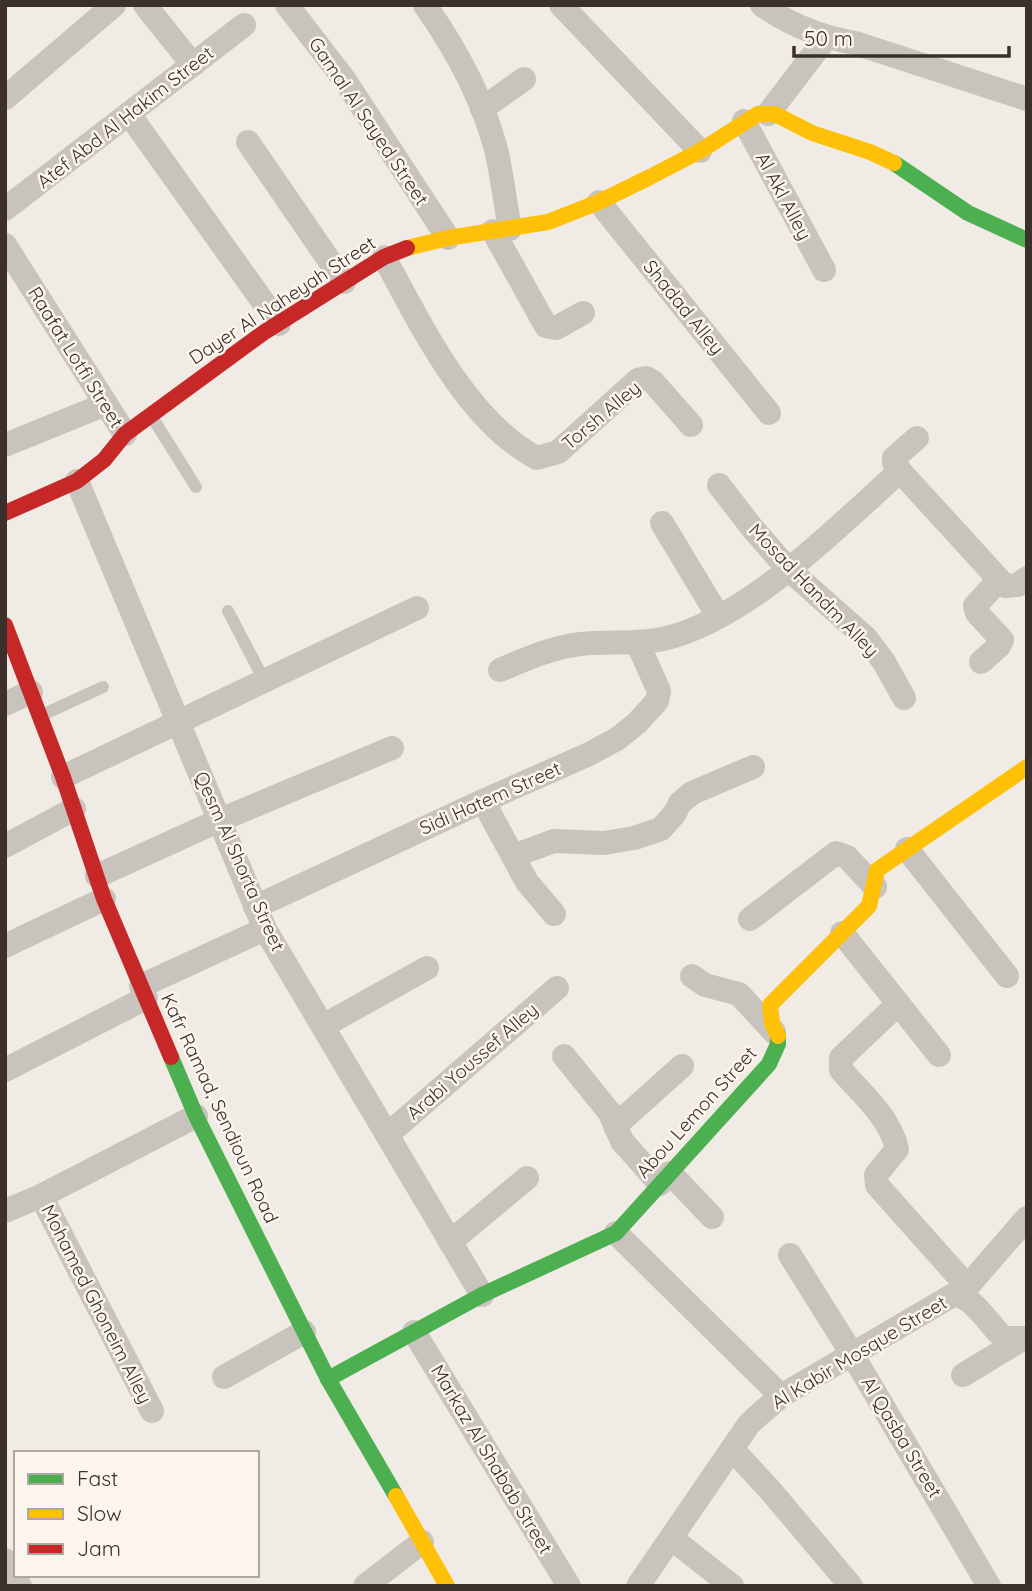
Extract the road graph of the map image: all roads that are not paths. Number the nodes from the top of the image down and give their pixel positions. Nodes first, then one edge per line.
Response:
1 (114, 5) edge
2 (145, 5) edge
3 (287, 5) edge
4 (425, 5) edge
5 (561, 5) edge
6 (777, 9) edge
7 (244, 25) dead end
8 (826, 38) junction
9 (193, 65) junction
10 (524, 79) dead end
11 (5, 99) edge
12 (1027, 99) edge
13 (482, 109) junction
14 (129, 114) junction
15 (768, 114) junction
16 (744, 121) junction
17 (247, 142) dead end
18 (700, 151) junction
19 (599, 202) junction
20 (5, 209) edge
21 (502, 230) junction
22 (448, 238) junction
23 (1027, 240) edge
24 (5, 245) edge
25 (384, 257) junction
26 (824, 270) dead end
27 (344, 282) junction
28 (583, 313) dead end
29 (279, 324) junction
30 (106, 404) junction
31 (769, 413) dead end
32 (150, 414) junction
33 (691, 425) dead end
34 (125, 434) junction
35 (916, 438) dead end
36 (5, 445) edge
37 (900, 471) junction
38 (78, 481) junction
39 (719, 485) dead end
40 (196, 487) dead end
41 (5, 513) edge
42 (662, 523) dead end
43 (788, 569) junction
44 (1027, 578) edge
45 (999, 580) junction
46 (417, 608) dead end
47 (228, 611) dead end
48 (718, 617) junction
49 (5, 625) edge
50 (637, 642) junction
51 (981, 662) dead end
52 (500, 670) dead end
53 (264, 680) junction
54 (103, 687) dead end
55 (31, 692) junction
56 (904, 698) dead end
57 (5, 704) edge
58 (40, 716) junction
59 (178, 722) junction
60 (392, 748) dead end
61 (753, 767) dead end
62 (1027, 767) edge
63 (63, 776) junction
64 (483, 801) junction
65 (74, 809) junction
66 (220, 820) junction
67 (5, 846) edge
68 (907, 849) junction
69 (513, 856) junction
70 (100, 887) junction
71 (874, 887) junction
72 (554, 914) dead end
73 (260, 918) junction
74 (750, 919) dead end
75 (842, 933) junction
76 (5, 946) edge
77 (427, 968) dead end
78 (692, 976) dead end
79 (1007, 976) dead end
80 (558, 988) dead end
81 (143, 992) junction
82 (898, 1004) junction
83 (323, 1026) junction
84 (780, 1038) junction
85 (939, 1055) dead end
86 (564, 1056) dead end
87 (682, 1066) dead end
88 (5, 1070) edge
89 (197, 1116) junction
90 (615, 1126) junction
91 (387, 1135) junction
92 (527, 1178) dead end
93 (665, 1179) junction
94 (41, 1196) junction
95 (5, 1211) edge
96 (712, 1217) dead end
97 (1027, 1218) edge
98 (616, 1233) junction
99 (450, 1242) junction
100 (790, 1255) dead end
101 (963, 1291) junction
102 (482, 1295) junction
103 (304, 1332) junction
104 (414, 1332) junction
105 (1025, 1338) edge
106 (852, 1354) junction
107 (963, 1375) dead end
108 (224, 1377) dead end
109 (328, 1379) junction
110 (781, 1396) junction
111 (152, 1411) dead end
112 (732, 1449) junction
113 (671, 1538) junction
114 (422, 1542) junction
115 (5, 1560) edge
116 (14, 1576) edge
117 (365, 1586) edge
118 (447, 1586) edge
119 (569, 1586) edge
120 (638, 1586) edge
121 (732, 1586) edge
122 (851, 1586) edge
123 (989, 1586) edge

1 - 11 street
2 - 9 street
3 - 22 street, Gamal Al Sayed Street
4 - 13 street
5 - 18 street
6 - 8 street
7 - 9 street, Atef Abd Al Hakim Street
8 - 12 street
8 - 15 street
9 - 14 street, Atef Abd Al Hakim Street
10 - 13 street
13 - 21 street
14 - 20 street, Atef Abd Al Hakim Street
14 - 29 street
15 - 16 street, Dayer Al Naheyah Street
15 - 23 street
16 - 18 street, Dayer Al Naheyah Street
16 - 26 street, Al Akl Alley
17 - 27 street
18 - 19 street, Dayer Al Naheyah Street
19 - 21 street, Dayer Al Naheyah Street
19 - 31 street, Shadad Alley
21 - 22 street, Dayer Al Naheyah Street
21 - 28 street
22 - 25 street, Dayer Al Naheyah Street
24 - 30 street, Raafat Lotfi Street
25 - 27 street, Dayer Al Naheyah Street
25 - 33 street, Torsh Alley
27 - 29 street, Dayer Al Naheyah Street
29 - 32 street, Dayer Al Naheyah Street
30 - 34 street, Raafat Lotfi Street
30 - 36 street
32 - 34 street, Dayer Al Naheyah Street
32 - 40 lane
34 - 38 street, Dayer Al Naheyah Street
35 - 37 street
37 - 43 street
37 - 45 street
38 - 41 street, Dayer Al Naheyah Street
38 - 59 street, Qesm Al Shorta Street
39 - 43 street, Mosad Handm Alley
42 - 48 street
43 - 48 street
43 - 56 street, Mosad Handm Alley
44 - 45 street
45 - 51 street
46 - 53 street
47 - 53 lane
48 - 50 street
49 - 55 street, Kafr Ramad, Sendioun Road
50 - 52 street
50 - 64 street, Sidi Hatem Street
53 - 59 street
54 - 58 lane
55 - 57 street
55 - 58 street, Kafr Ramad, Sendioun Road
58 - 63 street, Kafr Ramad, Sendioun Road
59 - 63 street
59 - 66 street, Qesm Al Shorta Street
60 - 66 street
61 - 69 street
62 - 68 street, Abou Lemon Street
63 - 65 street, Kafr Ramad, Sendioun Road
64 - 69 street
64 - 73 street, Sidi Hatem Street
65 - 67 street
65 - 70 street, Kafr Ramad, Sendioun Road
66 - 70 street
66 - 73 street, Qesm Al Shorta Street
68 - 71 street, Abou Lemon Street
68 - 79 street
69 - 72 street
70 - 76 street
70 - 81 street, Kafr Ramad, Sendioun Road
71 - 74 street
71 - 75 street, Abou Lemon Street
73 - 81 street, Sidi Hatem Street
73 - 83 street, Qesm Al Shorta Street
75 - 82 street
75 - 84 street, Abou Lemon Street
77 - 83 street
78 - 84 street
80 - 91 street, Arabi Youssef Alley
81 - 88 street, Sidi Hatem Street
81 - 89 street, Kafr Ramad, Sendioun Road
82 - 85 street
82 - 101 street
83 - 91 street, Qesm Al Shorta Street
84 - 93 street, Abou Lemon Street
86 - 90 street
87 - 90 street
89 - 94 street
89 - 103 street, Kafr Ramad, Sendioun Road
90 - 93 street
91 - 99 street, Qesm Al Shorta Street
92 - 99 street
93 - 96 street
93 - 98 street, Abou Lemon Street
94 - 95 street
94 - 111 street, Mohamed Ghoneim Alley
97 - 101 street
98 - 102 street, Abou Lemon Street
98 - 110 street
99 - 102 street, Qesm Al Shorta Street
100 - 106 street, Al Qasba Street
101 - 105 street, Al Kabir Mosque Street
101 - 106 street, Al Kabir Mosque Street
102 - 104 street, Abou Lemon Street
103 - 108 street
103 - 109 street, Kafr Ramad, Sendioun Road
104 - 109 street, Abou Lemon Street
104 - 119 street, Markaz Al Shabab Street
105 - 107 street
106 - 110 street, Al Kabir Mosque Street
106 - 123 street, Al Qasba Street
109 - 114 street, Kafr Ramad, Sendioun Road
110 - 112 street, Al Kabir Mosque Street
112 - 113 street, Al Kabir Mosque Street
112 - 122 street
113 - 120 street, Al Kabir Mosque Street
113 - 121 street
114 - 117 street
114 - 118 street, Kafr Ramad, Sendioun Road
115 - 116 street

